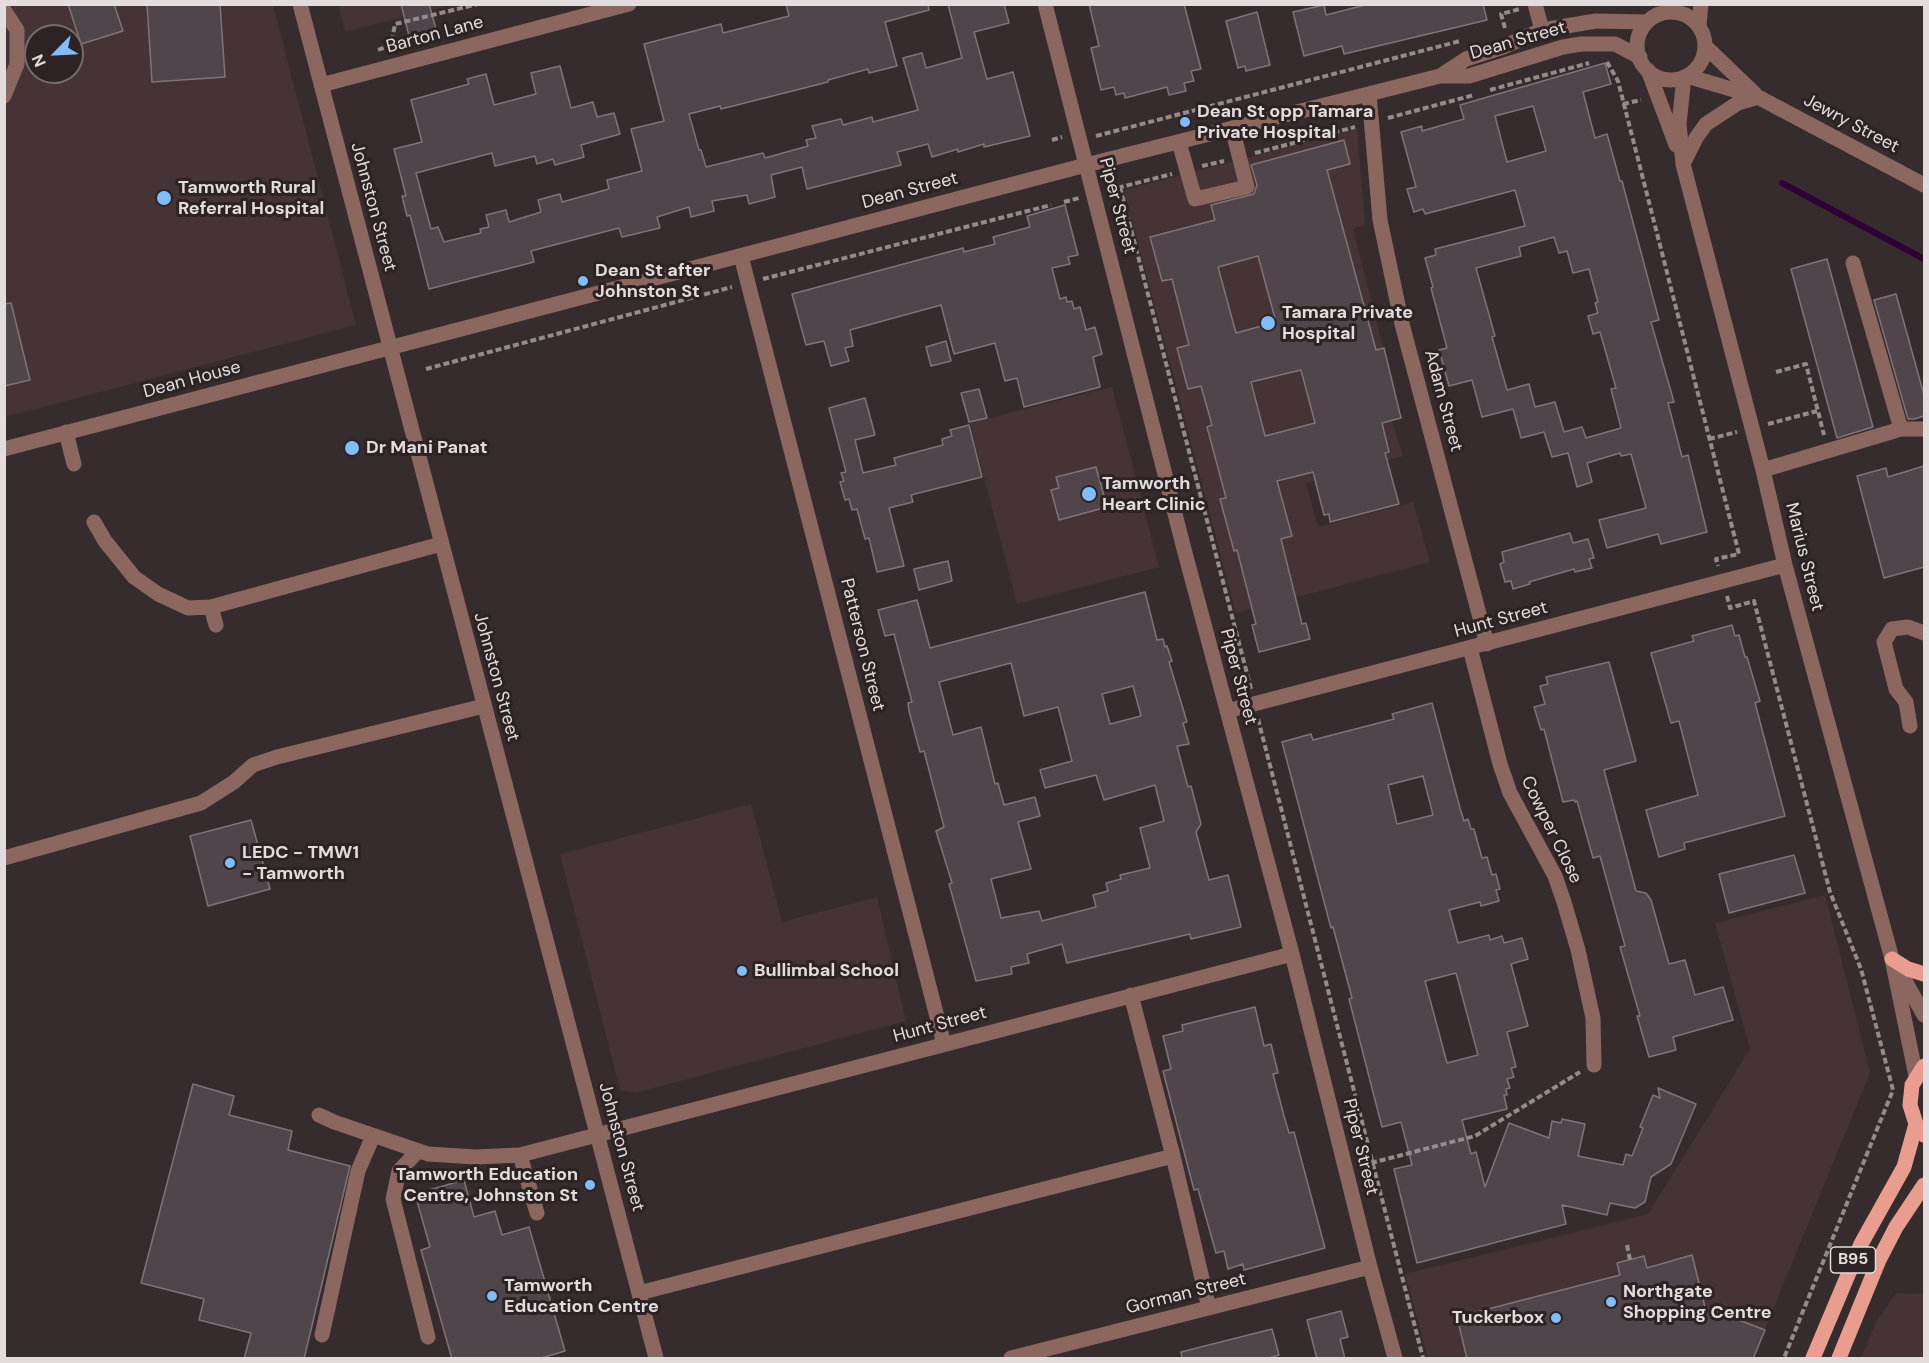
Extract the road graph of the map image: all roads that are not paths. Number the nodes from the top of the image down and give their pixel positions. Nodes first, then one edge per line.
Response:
1 (300, 4) edge
2 (629, 4) edge
3 (1045, 4) edge
4 (1701, 4) edge
5 (1535, 5) edge
6 (4, 10) edge
7 (1652, 14) edge
8 (1699, 26) junction
9 (1542, 30) junction
10 (1705, 46) junction
11 (1644, 64) junction
12 (1440, 76) junction
13 (1685, 77) junction
14 (321, 85) junction
15 (1369, 94) junction
16 (4, 96) edge
17 (1758, 97) junction
18 (1232, 128) junction
19 (1179, 142) junction
20 (1683, 164) junction
21 (1086, 165) junction
22 (1924, 185) edge
23 (741, 256) junction
24 (1853, 263) dead end
25 (390, 350) junction
26 (1901, 429) junction
27 (1924, 429) edge
28 (66, 432) junction
29 (4, 449) edge
30 (74, 464) dead end
31 (1763, 470) junction
32 (94, 522) dead end
33 (441, 544) junction
34 (1785, 565) junction
35 (211, 607) junction
36 (216, 625) dead end
37 (1924, 633) edge
38 (1487, 644) junction
39 (1470, 648) junction
40 (484, 706) junction
41 (1227, 711) junction
42 (1910, 726) dead end
43 (4, 858) edge
44 (1292, 954) junction
45 (1892, 959) junction
46 (1924, 974) edge
47 (1131, 995) junction
48 (1924, 1015) edge
49 (944, 1044) junction
50 (1594, 1065) dead end
51 (1920, 1071) edge
52 (319, 1115) dead end
53 (1920, 1129) edge
54 (597, 1133) junction
55 (373, 1136) junction
56 (418, 1150) junction
57 (520, 1155) junction
58 (1173, 1155) junction
59 (1924, 1185) edge
60 (1918, 1198) edge
61 (537, 1213) dead end
62 (1370, 1267) junction
63 (639, 1293) junction
64 (1209, 1308) junction
65 (322, 1335) dead end
66 (428, 1337) dead end
67 (656, 1359) edge
68 (1011, 1359) edge
69 (1395, 1359) edge
70 (1813, 1359) edge
71 (1839, 1359) edge

1 - 14 street, Johnston Street
2 - 14 street, Barton Lane
3 - 21 street, Piper Street
4 - 8 street
5 - 9 street
6 - 16 street
7 - 8 street
7 - 9 street, Dean Street
7 - 11 street
8 - 10 street
9 - 12 street, Dean Street
10 - 13 street
10 - 17 street, Jewry Street
11 - 12 street, Dean Street
11 - 13 street
11 - 20 street, Marius Street
12 - 15 street, Dean Street
13 - 17 street, Jewry Street
13 - 20 street, Marius Street
14 - 25 street, Johnston Street
15 - 18 street, Dean Street
15 - 38 street, Adam Street
17 - 20 street
17 - 22 street, Jewry Street
18 - 19 street, Dean Street
18 - 19 street
19 - 21 street, Dean Street
20 - 31 street, Marius Street
21 - 23 street, Dean Street
21 - 41 street, Piper Street
23 - 25 street, Dean Street
23 - 49 street, Patterson Street
24 - 26 street
25 - 28 street, Dean House
25 - 33 street, Johnston Street
26 - 27 street
26 - 31 street
28 - 29 street, Dean House
28 - 30 street
31 - 34 street, Marius Street
32 - 35 street
33 - 35 street
33 - 40 street, Johnston Street
34 - 38 street, Hunt Street
34 - 45 street, Marius Street
35 - 36 street
37 - 42 street
38 - 39 street, Hunt Street
39 - 41 street, Hunt Street
39 - 50 street, Cowper Close
40 - 43 street
40 - 54 street, Johnston Street
41 - 44 street, Piper Street
44 - 47 street, Hunt Street
44 - 62 street, Piper Street
45 - 46 main road
45 - 48 street, Marius Street
45 - 51 street, Marius Street
47 - 49 street, Hunt Street
47 - 58 street
49 - 54 street, Hunt Street
51 - 53 main road, B95
52 - 55 street, Hunt Street
53 - 70 main road, B95
54 - 57 street, Hunt Street
54 - 63 street, Johnston Street
55 - 56 street, Hunt Street
55 - 65 street
56 - 57 street, Hunt Street
56 - 66 street
57 - 61 street
58 - 63 street
58 - 64 street
59 - 60 main road, B95
60 - 71 main road, B95
62 - 64 street, Gorman Street
62 - 69 street, Piper Street
63 - 67 street, Johnston Street
64 - 68 street, Gorman Street

